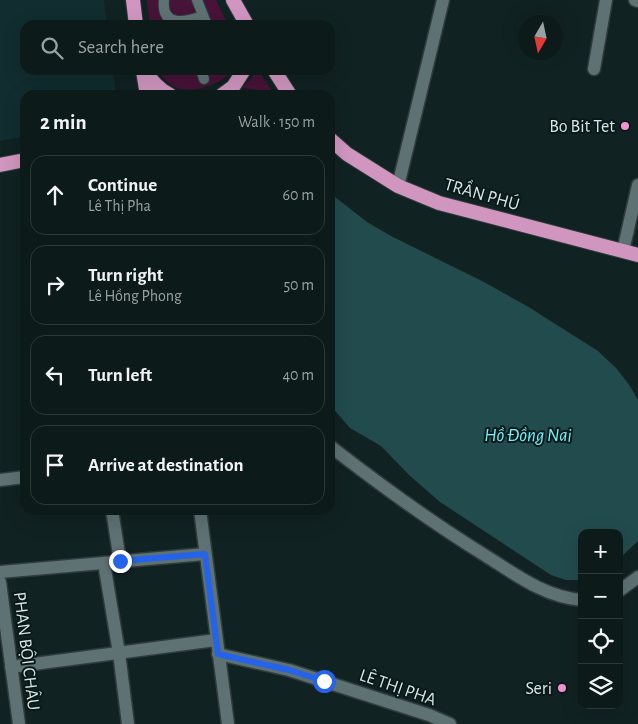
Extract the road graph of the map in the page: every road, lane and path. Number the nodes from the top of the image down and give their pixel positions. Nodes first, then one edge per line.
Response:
1 (133, 0) edge
2 (164, 0) edge
3 (197, 0) edge
4 (233, 0) edge
5 (443, 0) edge
6 (606, 0) edge
7 (135, 20) edge
8 (172, 20) edge
9 (205, 20) edge
10 (245, 20) edge
11 (594, 69) dead end
12 (145, 75) edge
13 (147, 75) edge
14 (241, 75) edge
15 (277, 75) edge
16 (146, 90) edge
17 (161, 90) edge
18 (229, 90) edge
19 (287, 90) edge
20 (335, 143) edge
21 (20, 161) edge
22 (0, 165) edge
23 (638, 185) edge
24 (398, 186) junction
25 (623, 251) junction
26 (638, 255) edge
27 (335, 450) edge
28 (20, 478) edge
29 (0, 480) edge
30 (113, 515) edge
31 (201, 515) edge
32 (205, 554) junction
33 (120, 561) junction
34 (104, 563) junction
35 (0, 572) edge
36 (638, 577) edge
37 (0, 582) edge
38 (623, 588) edge
39 (578, 600) edge
40 (216, 640) junction
41 (119, 653) junction
42 (218, 654) junction
43 (11, 667) junction
44 (19, 724) edge
45 (128, 724) edge
46 (228, 724) edge
47 (450, 724) edge

1 - 7 highway
2 - 8 street
3 - 9 street
4 - 10 highway
5 - 24 street
6 - 11 street
12 - 16 highway
13 - 17 highway
14 - 18 highway
15 - 19 highway
20 - 24 highway, TRẦN PHÚ
21 - 22 highway
23 - 25 street
24 - 25 highway, TRẦN PHÚ
25 - 26 highway, TRẦN PHÚ
27 - 39 street
28 - 29 street
30 - 33 street
31 - 32 street
32 - 33 street
32 - 40 street
33 - 34 street
34 - 35 street
34 - 41 street
36 - 38 street
37 - 43 street, PHAN BỘI CHÂU
40 - 41 street
40 - 42 street
41 - 43 street
41 - 45 street
42 - 46 street
42 - 47 street, LÊ THỊ PHA
43 - 44 street, PHAN BỘI CHÂU

